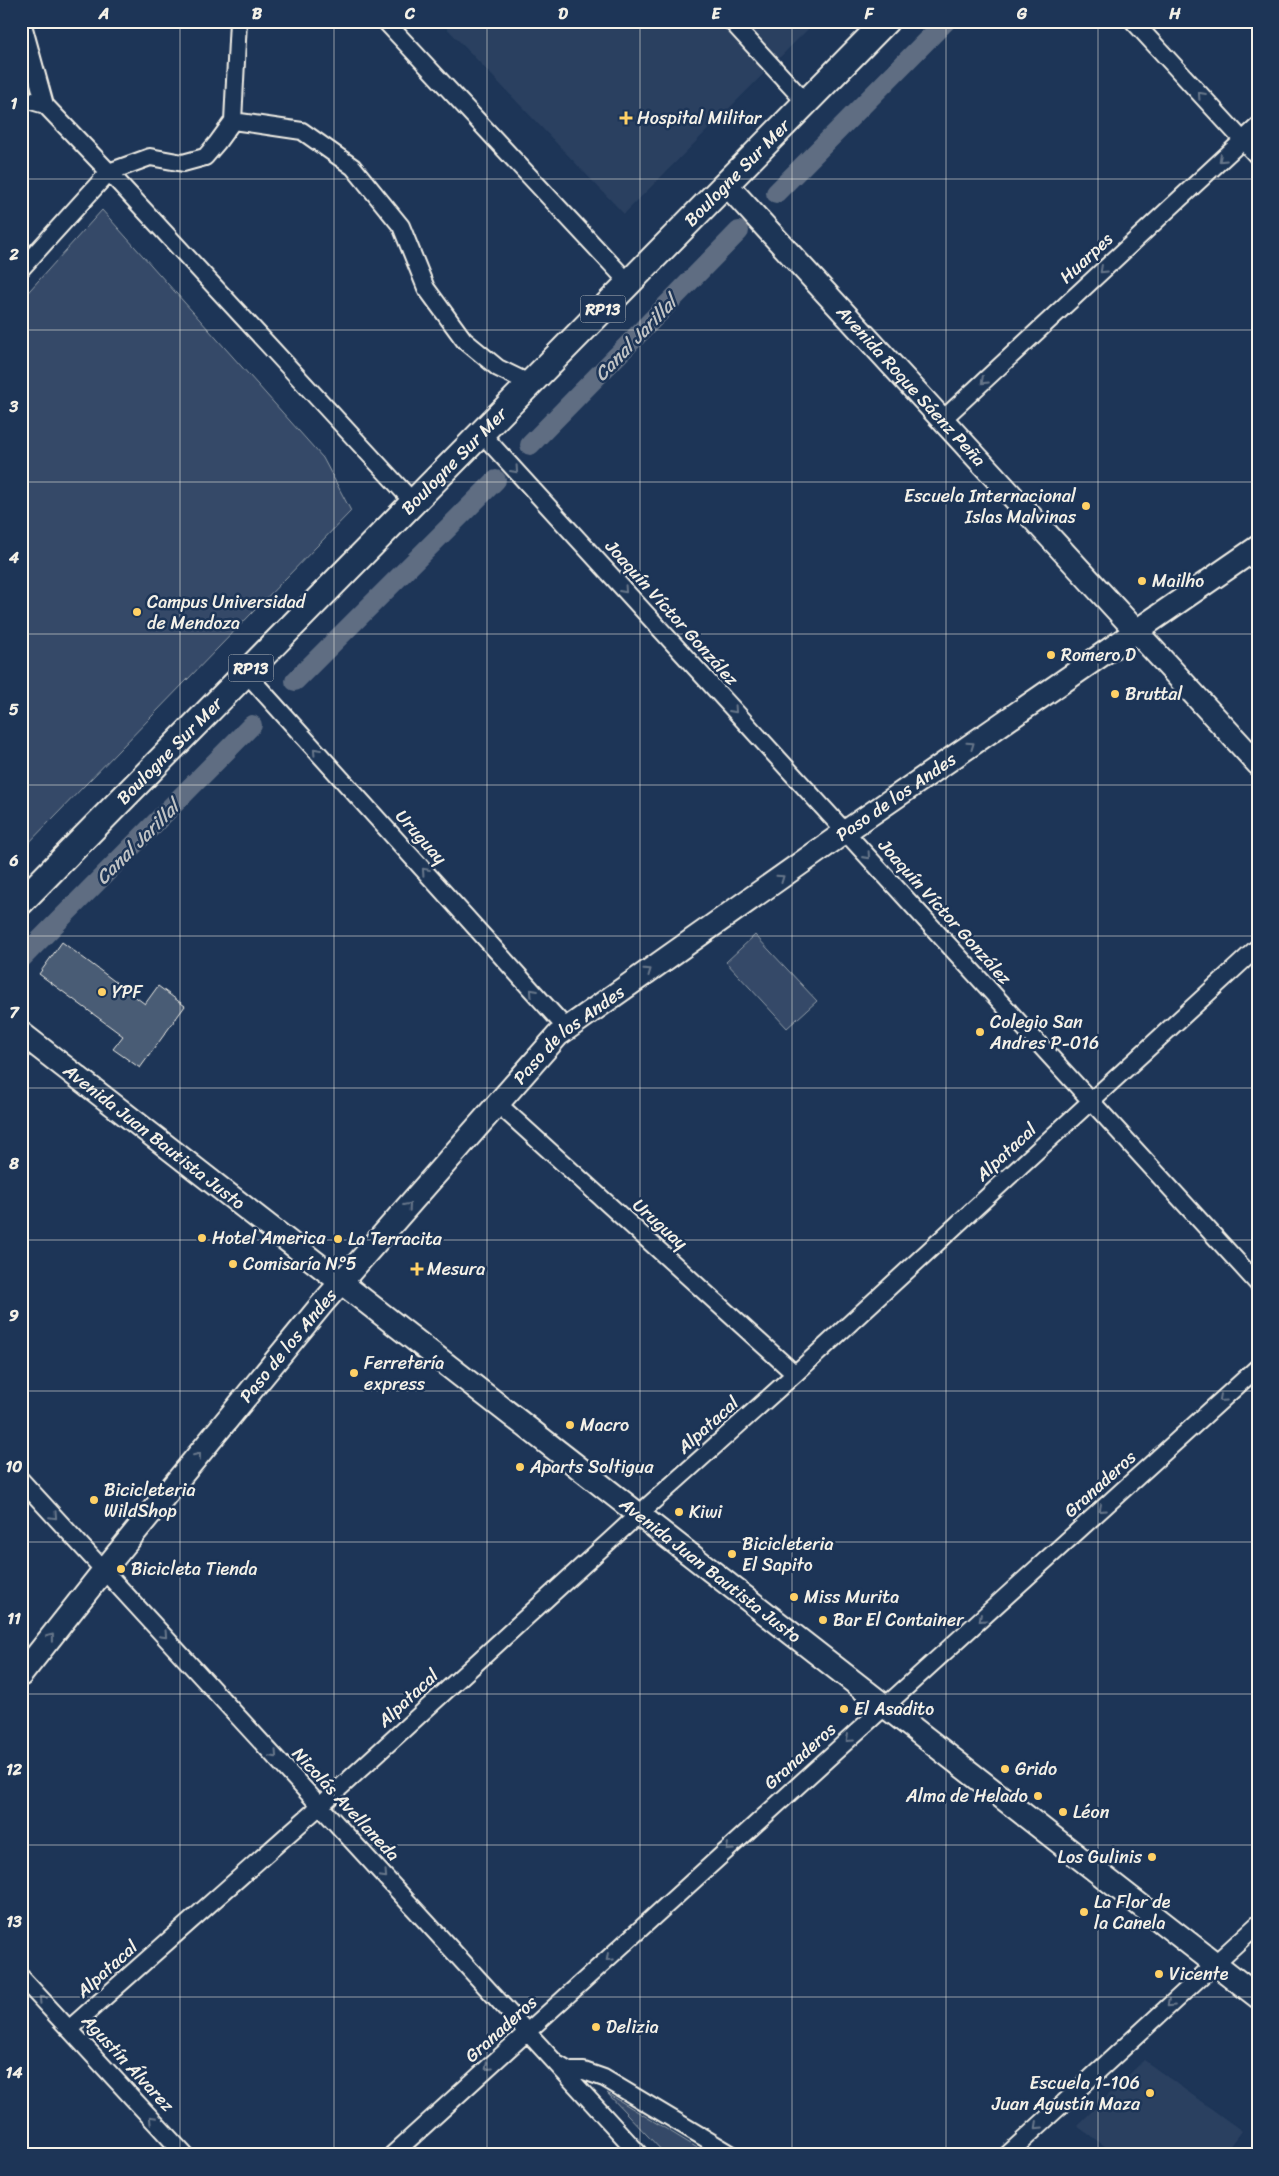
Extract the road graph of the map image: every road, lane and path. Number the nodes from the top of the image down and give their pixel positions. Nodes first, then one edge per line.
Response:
1 (22, 21) edge
2 (238, 21) edge
3 (385, 21) edge
4 (731, 21) edge
5 (886, 21) edge
6 (1133, 21) edge
7 (21, 98) edge
8 (806, 103) junction
9 (44, 105) junction
10 (234, 121) junction
11 (1258, 126) edge
12 (1242, 140) junction
13 (1258, 157) edge
14 (109, 172) junction
15 (726, 184) junction
16 (21, 269) edge
17 (628, 282) junction
18 (531, 384) junction
19 (942, 420) junction
20 (482, 434) junction
21 (414, 503) junction
22 (1258, 547) edge
23 (1136, 631) junction
24 (246, 673) junction
25 (1258, 764) edge
26 (845, 832) junction
27 (21, 902) edge
28 (1258, 947) edge
29 (566, 1028) junction
30 (21, 1033) edge
31 (1091, 1102) junction
32 (498, 1104) junction
33 (341, 1282) junction
34 (1258, 1284) edge
35 (1258, 1367) edge
36 (795, 1374) junction
37 (21, 1480) edge
38 (638, 1514) junction
39 (104, 1570) junction
40 (21, 1675) edge
41 (885, 1706) junction
42 (320, 1806) junction
43 (1258, 1924) edge
44 (1215, 1963) junction
45 (21, 1977) edge
46 (1258, 1997) edge
47 (69, 2030) junction
48 (527, 2031) junction
49 (557, 2064) junction
50 (607, 2080) junction
51 (590, 2099) junction
52 (185, 2155) edge
53 (392, 2155) edge
54 (640, 2155) edge
55 (733, 2155) edge
56 (1007, 2155) edge

1 - 9 street
2 - 10 street
3 - 17 street
4 - 8 street
5 - 8 main road, Boulogne Sur Mer / RP13
12 -> 6 street
7 - 9 street
8 - 15 main road, Boulogne Sur Mer / RP13
9 - 14 street
10 - 14 street
10 - 18 street
11 - 12 street, Huarpes
12 - 13 street
12 -> 19 street, Huarpes
14 - 16 street
14 - 21 street
15 - 17 main road, Boulogne Sur Mer / RP13
15 - 19 street, Avenida Roque Sáenz Peña
17 - 18 main road, Boulogne Sur Mer / RP13
18 - 20 main road, Boulogne Sur Mer / RP13
19 - 23 street, Avenida Roque Sáenz Peña
20 - 21 main road, Boulogne Sur Mer / RP13
20 -> 26 street, Joaquín Víctor González
21 - 24 main road, Boulogne Sur Mer / RP13
22 - 23 street, Paso de los Andes
23 - 25 street, Avenida Roque Sáenz Peña
26 -> 23 street, Paso de los Andes
24 - 27 main road, Boulogne Sur Mer / RP13
29 -> 24 street, Uruguay
29 -> 26 street, Paso de los Andes
26 -> 31 street, Joaquín Víctor González
28 - 31 street, Alpatacal
29 - 32 street, Paso de los Andes
30 - 33 street, Avenida Juan Bautista Justo
31 - 34 street, Joaquín Víctor González
31 - 36 street, Alpatacal
33 -> 32 street, Paso de los Andes
32 - 36 street, Uruguay
33 - 38 street, Avenida Juan Bautista Justo
39 -> 33 street, Paso de los Andes
35 -> 41 street, Granaderos
36 - 38 street, Alpatacal
37 -> 39 street, Nicolás Avellaneda
38 - 41 street, Avenida Juan Bautista Justo
38 - 42 street, Alpatacal
40 -> 39 street, Paso de los Andes
39 -> 42 street, Nicolás Avellaneda
41 - 44 street, Avenida Juan Bautista Justo
41 -> 48 street, Granaderos
42 - 47 street, Alpatacal
42 -> 48 street, Nicolás Avellaneda
43 - 44 street
44 - 46 street, Avenida Juan Bautista Justo
44 -> 56 street
47 -> 45 street, Agustín Álvarez
52 -> 47 street, Agustín Álvarez
48 - 49 street, Nicolás Avellaneda
48 -> 53 street, Granaderos
49 - 50 street
49 - 51 street, Nicolás Avellaneda
50 - 51 street
50 - 55 street
51 - 54 street, Nicolás Avellaneda

